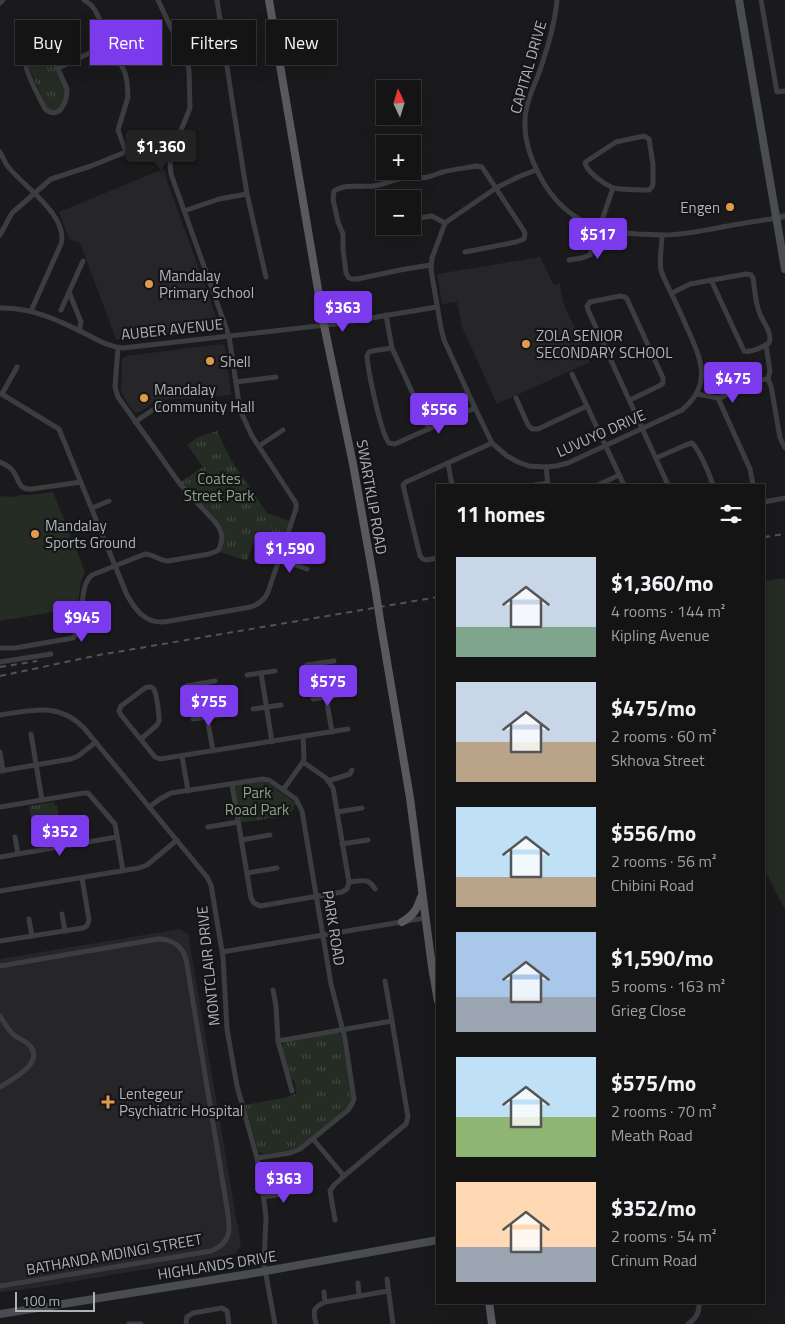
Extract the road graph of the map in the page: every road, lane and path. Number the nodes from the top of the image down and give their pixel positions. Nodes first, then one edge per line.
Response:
1 (3, 0) edge
2 (84, 0) edge
3 (158, 0) edge
4 (217, 0) edge
5 (269, 0) edge
6 (557, 0) edge
7 (740, 0) edge
8 (761, 0) edge
9 (0, 3) edge
10 (101, 20) edge
11 (220, 20) edge
12 (172, 30) edge
13 (90, 53) edge
14 (120, 65) edge
15 (188, 65) edge
16 (227, 65) edge
17 (58, 68) junction
18 (785, 91) edge
19 (0, 152) edge
20 (126, 152) junction
21 (171, 155) junction
22 (536, 170) junction
23 (496, 188) junction
24 (613, 188) junction
25 (34, 193) junction
26 (247, 194) junction
27 (184, 210) junction
28 (781, 217) edge
29 (421, 218) edge
30 (445, 224) junction
31 (599, 228) junction
32 (0, 235) edge
33 (662, 235) junction
34 (465, 252) dead end
35 (569, 260) dead end
36 (83, 261) dead end
37 (431, 264) junction
38 (785, 269) edge
39 (266, 277) dead end
40 (711, 280) junction
41 (69, 292) junction
42 (672, 293) junction
43 (437, 307) junction
44 (0, 308) edge
45 (61, 310) dead end
46 (30, 311) junction
47 (386, 315) junction
48 (324, 325) junction
49 (79, 331) junction
50 (229, 336) junction
51 (768, 343) junction
52 (118, 348) junction
53 (392, 348) junction
54 (18, 367) dead end
55 (572, 374) dead end
56 (276, 377) dead end
57 (768, 379) junction
58 (236, 382) junction
59 (1, 393) edge
60 (697, 394) junction
61 (516, 398) dead end
62 (718, 398) junction
63 (630, 400) junction
64 (180, 404) dead end
65 (587, 406) junction
66 (475, 408) junction
67 (135, 422) junction
68 (642, 428) junction
69 (429, 429) junction
70 (282, 430) dead end
71 (492, 443) junction
72 (606, 445) junction
73 (259, 446) junction
74 (785, 448) edge
75 (656, 458) junction
76 (0, 462) edge
77 (448, 463) junction
78 (546, 467) junction
79 (620, 475) junction
80 (82, 482) junction
81 (452, 484) edge
82 (548, 484) edge
83 (600, 484) edge
84 (624, 484) edge
85 (668, 484) edge
86 (713, 484) edge
87 (753, 484) edge
88 (785, 498) edge
89 (109, 501) dead end
90 (765, 502) edge
91 (92, 508) junction
92 (436, 558) edge
93 (279, 559) junction
94 (115, 565) junction
95 (307, 569) dead end
96 (0, 648) edge
97 (51, 654) dead end
98 (334, 661) dead end
99 (0, 662) edge
100 (320, 663) junction
101 (307, 665) dead end
102 (275, 671) dead end
103 (261, 673) junction
104 (247, 676) dead end
105 (215, 681) dead end
106 (201, 683) junction
107 (187, 686) dead end
108 (340, 694) dead end
109 (326, 697) junction
110 (313, 699) dead end
111 (281, 704) dead end
112 (267, 707) junction
113 (253, 709) dead end
114 (0, 715) edge
115 (221, 715) dead end
116 (207, 717) junction
117 (193, 719) dead end
118 (348, 729) dead end
119 (332, 732) junction
120 (31, 734) dead end
121 (303, 736) junction
122 (141, 739) junction
123 (96, 742) junction
124 (272, 742) junction
125 (213, 751) junction
126 (0, 752) edge
127 (182, 756) junction
128 (303, 762) junction
129 (36, 765) junction
130 (352, 770) dead end
131 (2, 771) edge
132 (328, 780) junction
133 (232, 784) junction
134 (283, 790) junction
135 (188, 791) junction
136 (42, 800) junction
137 (0, 806) edge
138 (149, 807) junction
139 (362, 808) dead end
140 (336, 812) junction
141 (238, 822) junction
142 (79, 826) dead end
143 (208, 827) dead end
144 (270, 835) dead end
145 (15, 837) dead end
146 (117, 837) junction
147 (176, 840) junction
148 (241, 840) junction
149 (368, 840) dead end
150 (82, 843) junction
151 (342, 844) junction
152 (18, 854) junction
153 (0, 856) edge
154 (277, 868) dead end
155 (123, 871) junction
156 (247, 873) junction
157 (82, 878) junction
158 (349, 882) junction
159 (375, 889) dead end
160 (0, 891) edge
161 (422, 892) junction
162 (316, 896) junction
163 (62, 914) dead end
164 (426, 918) junction
165 (29, 919) dead end
166 (402, 922) junction
167 (65, 931) junction
168 (32, 936) junction
169 (323, 936) junction
170 (0, 941) edge
171 (222, 952) junction
172 (0, 966) edge
173 (385, 981) dead end
174 (436, 987) edge
175 (274, 990) dead end
176 (0, 1016) edge
177 (392, 1021) junction
178 (343, 1030) junction
179 (278, 1041) junction
180 (0, 1087) edge
181 (292, 1091) dead end
182 (313, 1139) junction
183 (257, 1158) junction
184 (344, 1176) junction
185 (300, 1191) dead end
186 (264, 1197) junction
187 (334, 1220) dead end
188 (436, 1240) edge
189 (265, 1272) junction
190 (387, 1279) dead end
191 (358, 1283) dead end
192 (0, 1286) edge
193 (388, 1291) junction
194 (324, 1292) dead end
195 (359, 1296) junction
196 (325, 1302) junction
197 (489, 1304) edge
198 (699, 1304) edge
199 (0, 1314) edge
200 (129, 1324) edge
201 (141, 1324) edge
202 (186, 1324) edge
203 (230, 1324) edge
204 (275, 1324) edge
205 (316, 1324) edge
206 (393, 1324) edge
207 (492, 1324) edge
208 (688, 1324) edge

1 - 9 street
2 - 10 street
3 - 12 street
4 - 11 street
5 - 48 main road, SWARTKLIP ROAD
6 - 22 street, CAPITAL DRIVE
7 - 28 main road
8 - 18 street
13 - 17 street
14 - 20 street
15 - 21 street
16 - 26 street
17 - 17 street
19 - 25 street
20 - 21 street
20 - 25 street
21 - 27 street
22 - 23 street
22 - 31 street, CAPITAL DRIVE
23 - 30 street
23 - 34 street
23 - 37 street
24 - 24 street
24 - 31 street
25 - 32 street
25 - 46 street
26 - 27 street
26 - 39 street
27 - 50 street
28 - 33 street, CAPITAL DRIVE
28 - 38 main road
29 - 30 street
30 - 37 street
31 - 33 street, CAPITAL DRIVE
31 - 35 street
33 - 42 street
36 - 41 street
37 - 43 street, LUVUYO DRIVE
40 - 42 street
40 - 51 street
40 - 51 street
41 - 45 street
41 - 49 street
42 - 60 street
43 - 47 street, AUBER AVENUE
43 - 66 street, LUVUYO DRIVE
44 - 46 street, AUBER AVENUE
46 - 49 street, AUBER AVENUE
47 - 48 street, AUBER AVENUE
47 - 53 street
48 - 50 street, AUBER AVENUE
48 - 161 main road, SWARTKLIP ROAD, bridge
49 - 52 street, AUBER AVENUE
50 - 52 street, AUBER AVENUE
50 - 58 street
51 - 57 street
52 - 67 street
53 - 69 street
53 - 69 street
54 - 59 street
55 - 65 street
56 - 58 street
57 - 62 street
57 - 74 street
58 - 73 street
59 - 80 street
60 - 62 street
60 - 68 street, LUVUYO DRIVE
61 - 65 street
62 - 87 street
63 - 63 street
63 - 68 street
64 - 67 street
65 - 72 street
66 - 69 street
66 - 71 street, LUVUYO DRIVE
67 - 94 street
68 - 72 street, LUVUYO DRIVE
68 - 75 street
70 - 73 street
71 - 77 street
71 - 78 street, LUVUYO DRIVE
72 - 78 street, LUVUYO DRIVE
72 - 79 street
73 - 93 street
75 - 85 street
75 - 86 street
76 - 80 street
77 - 81 street
77 - 92 street
78 - 82 street
79 - 83 street
79 - 84 street
80 - 91 street
88 - 90 street
89 - 91 street
91 - 94 street
93 - 94 street
93 - 95 street
94 - 96 street
97 - 99 street
98 - 100 street
100 - 101 street
100 - 109 street
102 - 103 street
103 - 104 street
103 - 112 street
105 - 106 street
106 - 107 street
106 - 116 street
108 - 109 street
109 - 110 street
109 - 119 street
111 - 112 street
112 - 113 street
112 - 124 street
114 - 123 street, MONTCLAIR DRIVE
115 - 116 street
116 - 117 street
116 - 125 street
118 - 119 street
119 - 121 street
120 - 129 street
121 - 124 street
121 - 128 street
122 - 122 street
122 - 127 street
123 - 129 street
123 - 138 street, MONTCLAIR DRIVE
124 - 125 street
125 - 127 street
126 - 131 street
127 - 135 street
128 - 132 street
128 - 134 street
129 - 131 street
129 - 136 street
130 - 132 street
132 - 140 street
133 - 134 street, PARK ROAD
133 - 135 street, PARK ROAD
133 - 141 street
134 - 162 street, PARK ROAD
135 - 138 street, PARK ROAD
136 - 137 street
136 - 146 street
138 - 147 street, MONTCLAIR DRIVE
139 - 140 street
140 - 151 street
141 - 143 street
141 - 148 street
142 - 150 street
144 - 148 street
145 - 152 street
146 - 150 street
146 - 155 street
147 - 155 street
147 - 171 street, MONTCLAIR DRIVE
148 - 156 street
149 - 151 street
150 - 152 street
151 - 158 street
152 - 153 street
154 - 156 street
155 - 157 street
156 - 162 street
157 - 160 street
157 - 167 street
158 - 159 street
158 - 162 street
161 - 164 main road, SWARTKLIP ROAD
161 - 166 main road
162 - 169 street, PARK ROAD
163 - 167 street
164 - 166 street
164 - 174 main road, SWARTKLIP ROAD
165 - 168 street
166 - 169 street
167 - 168 street
168 - 170 street
169 - 171 street
169 - 178 street, PARK ROAD
171 - 183 street, MONTCLAIR DRIVE
172 - 192 street, BATHANDA MDINGI STREET
173 - 177 street
175 - 179 street
176 - 180 street
177 - 178 street
177 - 184 street
178 - 179 street
178 - 182 street, PARK ROAD
179 - 181 street
182 - 183 street, PARK ROAD
182 - 184 street
183 - 186 street, MONTCLAIR DRIVE
184 - 187 street
185 - 186 street
186 - 189 street, MONTCLAIR DRIVE
188 - 189 main road, HIGHLANDS DRIVE
189 - 199 main road, HIGHLANDS DRIVE
189 - 204 street, MONTCLAIR DRIVE
190 - 193 street
191 - 195 street
193 - 195 street
193 - 206 street
194 - 196 street
195 - 196 street
196 - 205 street
197 - 207 main road
198 - 208 street
200 - 201 street
202 - 203 street

